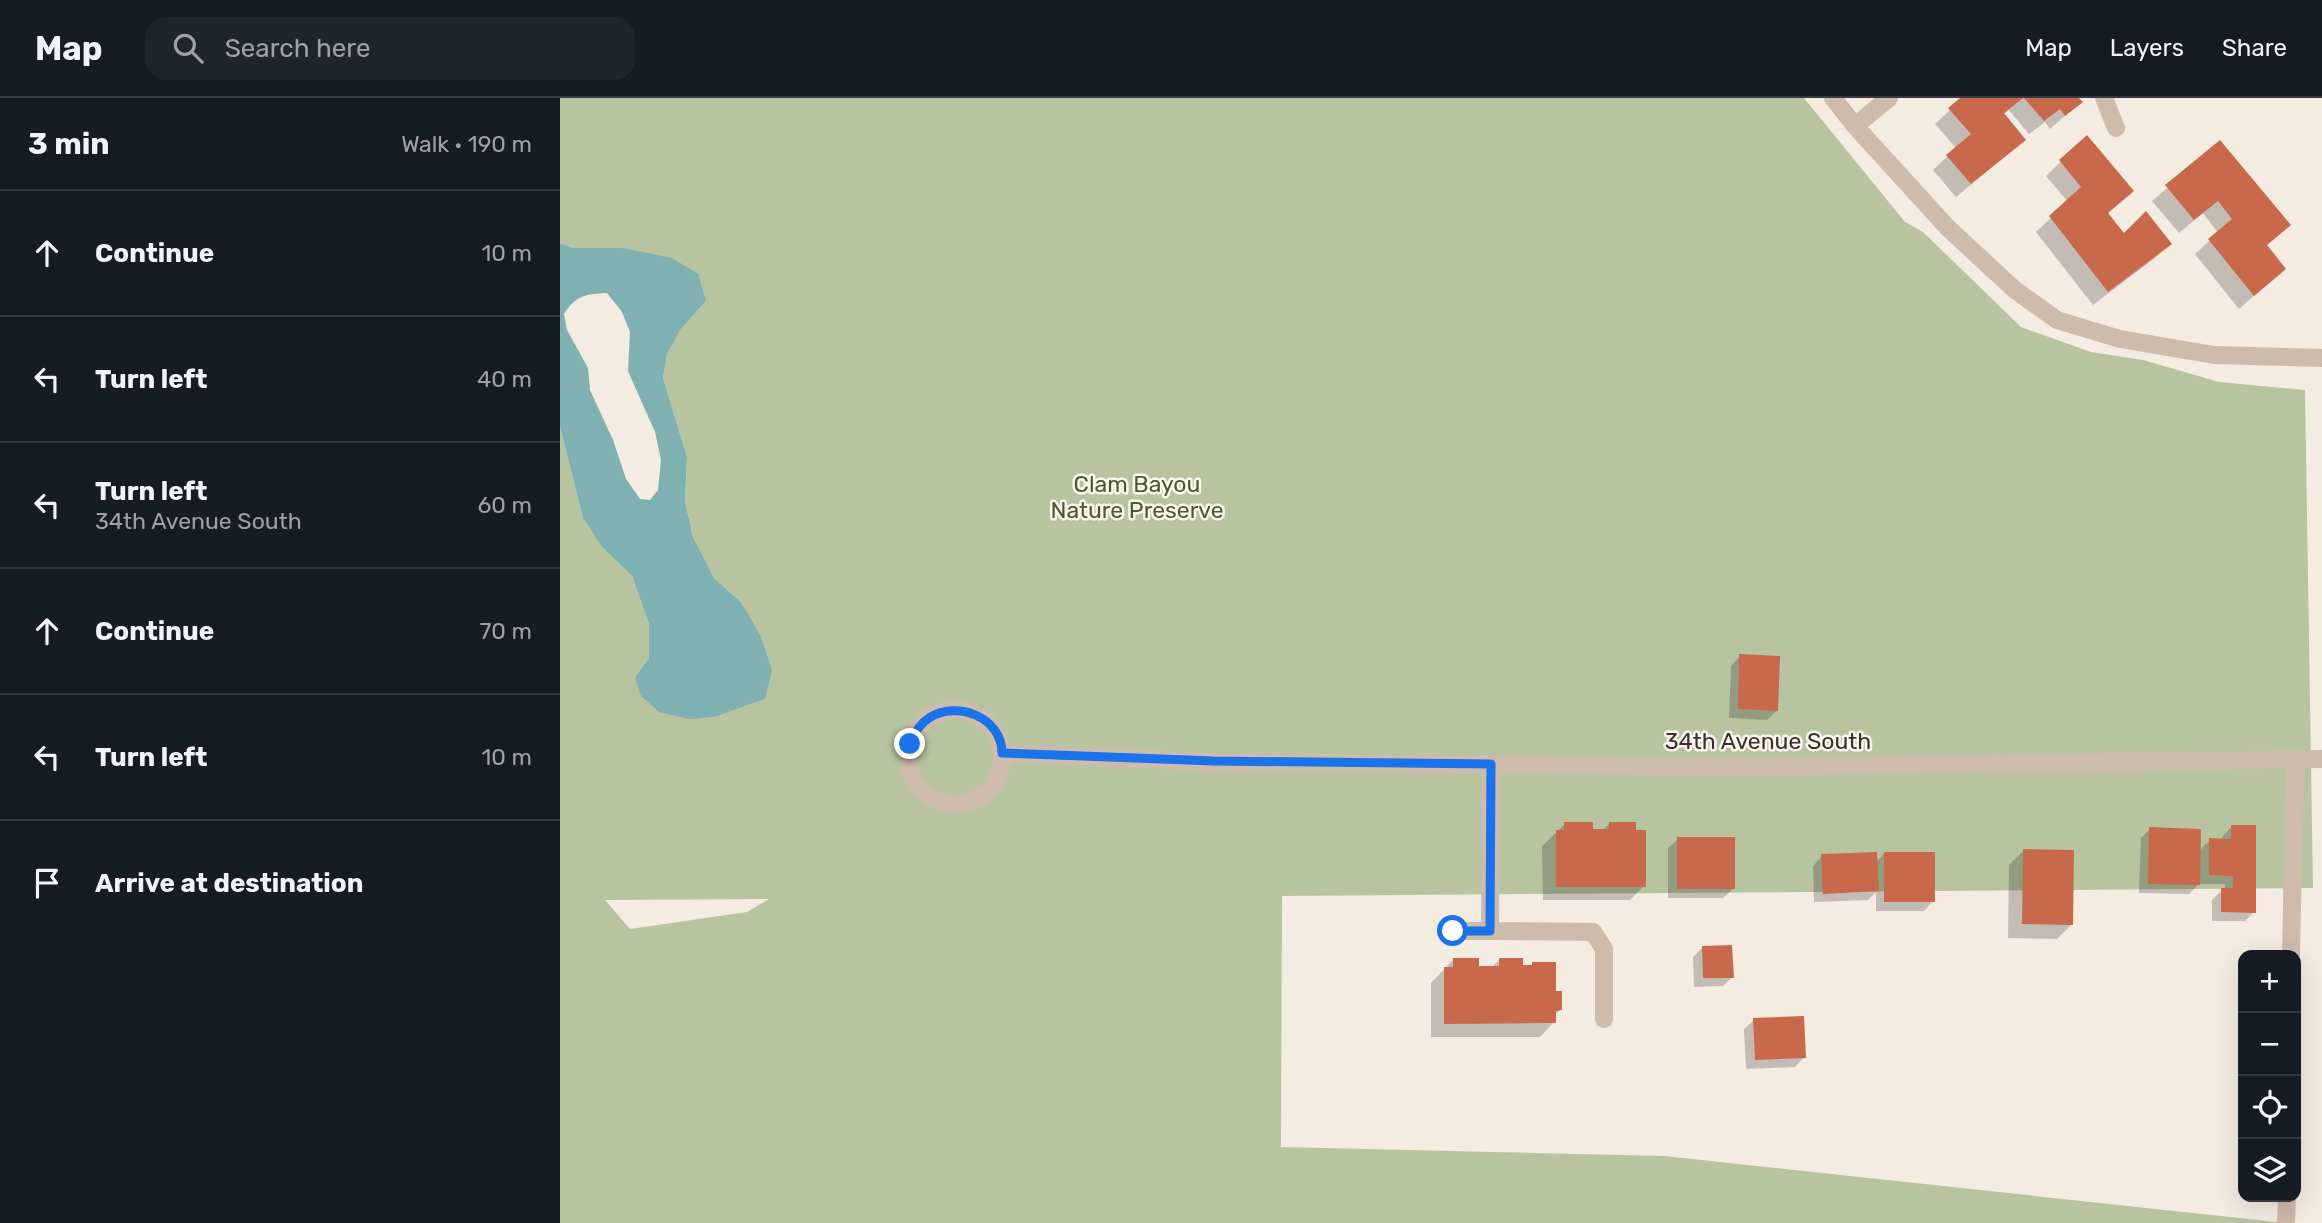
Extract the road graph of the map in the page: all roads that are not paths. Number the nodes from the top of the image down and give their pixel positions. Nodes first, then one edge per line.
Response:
1 (1833, 98) edge
2 (1889, 98) edge
3 (2104, 98) edge
4 (1855, 126) junction
5 (2116, 128) dead end
6 (2322, 358) edge
7 (1002, 753) junction
8 (2322, 759) edge
9 (2295, 760) junction
10 (1491, 764) junction
11 (1453, 931) dead end
12 (1490, 931) junction
13 (2291, 950) edge
14 (1604, 1019) dead end
15 (2287, 1202) edge
16 (2286, 1223) edge

1 - 4 street
2 - 4 street
3 - 5 street
4 - 6 street
7 - 7 street
7 - 10 street, 34th Avenue South
8 - 9 street, 34th Avenue South
9 - 10 street, 34th Avenue South
9 - 13 street
10 - 12 street
11 - 12 street
12 - 14 street
15 - 16 street

